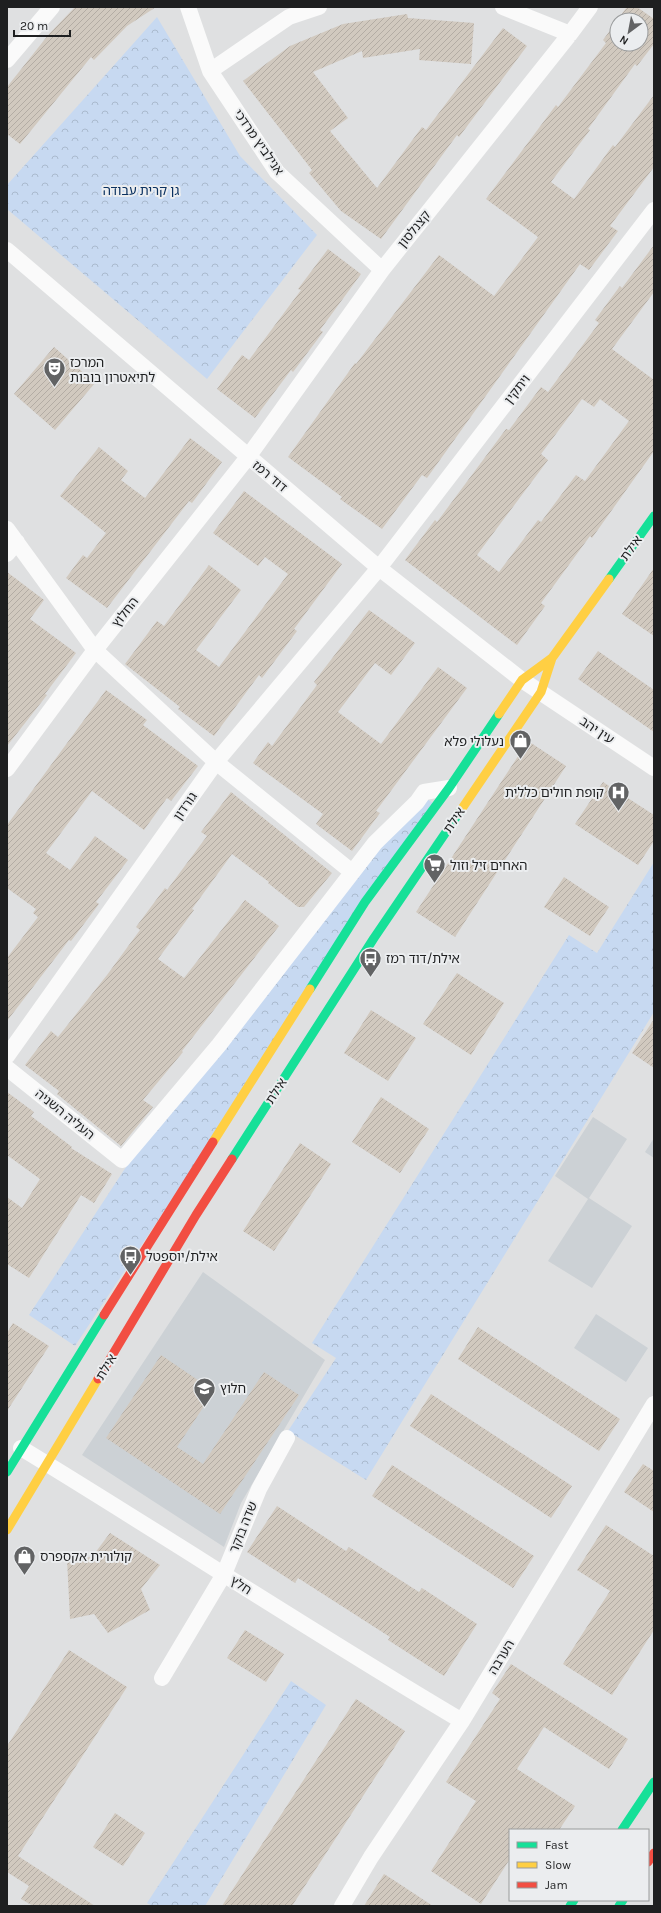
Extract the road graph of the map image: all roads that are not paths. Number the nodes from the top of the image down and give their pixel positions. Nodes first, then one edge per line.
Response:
1 (52, 7) edge
2 (188, 7) edge
3 (320, 7) edge
4 (503, 7) edge
5 (590, 7) edge
6 (570, 34) junction
7 (7, 60) edge
8 (210, 71) junction
9 (654, 210) edge
10 (7, 250) edge
11 (382, 270) junction
12 (248, 457) junction
13 (654, 516) edge
14 (7, 529) edge
15 (12, 548) edge
16 (379, 568) junction
17 (95, 650) junction
18 (552, 658) junction
19 (522, 680) junction
20 (541, 692) junction
21 (216, 762) junction
22 (654, 768) edge
23 (7, 769) edge
24 (449, 788) junction
25 (352, 872) junction
26 (7, 1056) edge
27 (7, 1068) edge
28 (654, 1404) edge
29 (287, 1438) dead end
30 (21, 1448) junction
31 (47, 1464) junction
32 (7, 1472) edge
33 (7, 1530) edge
34 (224, 1574) junction
35 (162, 1678) dead end
36 (462, 1721) junction
37 (654, 1782) edge
38 (623, 1829) edge
39 (342, 1906) edge

1 - 7 street
2 - 8 street, אנילביץ מרדכי
3 - 8 street
4 - 6 street
5 - 6 street, קצנלסון
6 - 11 street, קצנלסון
8 - 11 street, אנילביץ מרדכי
9 - 16 street, ויתקין
10 - 12 street, דוד רמז
11 - 12 street, קצנלסון
12 - 16 street, דוד רמז
12 - 17 street, החלוץ
13 - 18 main road, אילת
14 - 15 street
15 - 17 street
16 - 19 street, דוד רמז
16 - 21 street, גורדון
17 - 21 street
17 - 23 street, החלוץ
18 - 19 main road, אילת
18 - 20 main road, אילת
19 - 20 street, דוד רמז
19 - 24 main road, אילת
20 - 22 street, עין יהב
20 - 31 main road, אילת
21 - 25 street
21 - 26 street, גורדון
24 - 25 street
24 - 30 main road, אילת
25 - 27 street, העליה השניה
28 - 36 street, הערבה
29 - 34 street, שדה בוקר
30 - 31 street, חלץ
30 - 32 main road, אילת
31 - 33 main road, אילת
31 - 34 street, חלץ
34 - 35 street, שדה בוקר
34 - 36 street, חלץ
36 - 39 street, הערבה
37 - 38 main road

